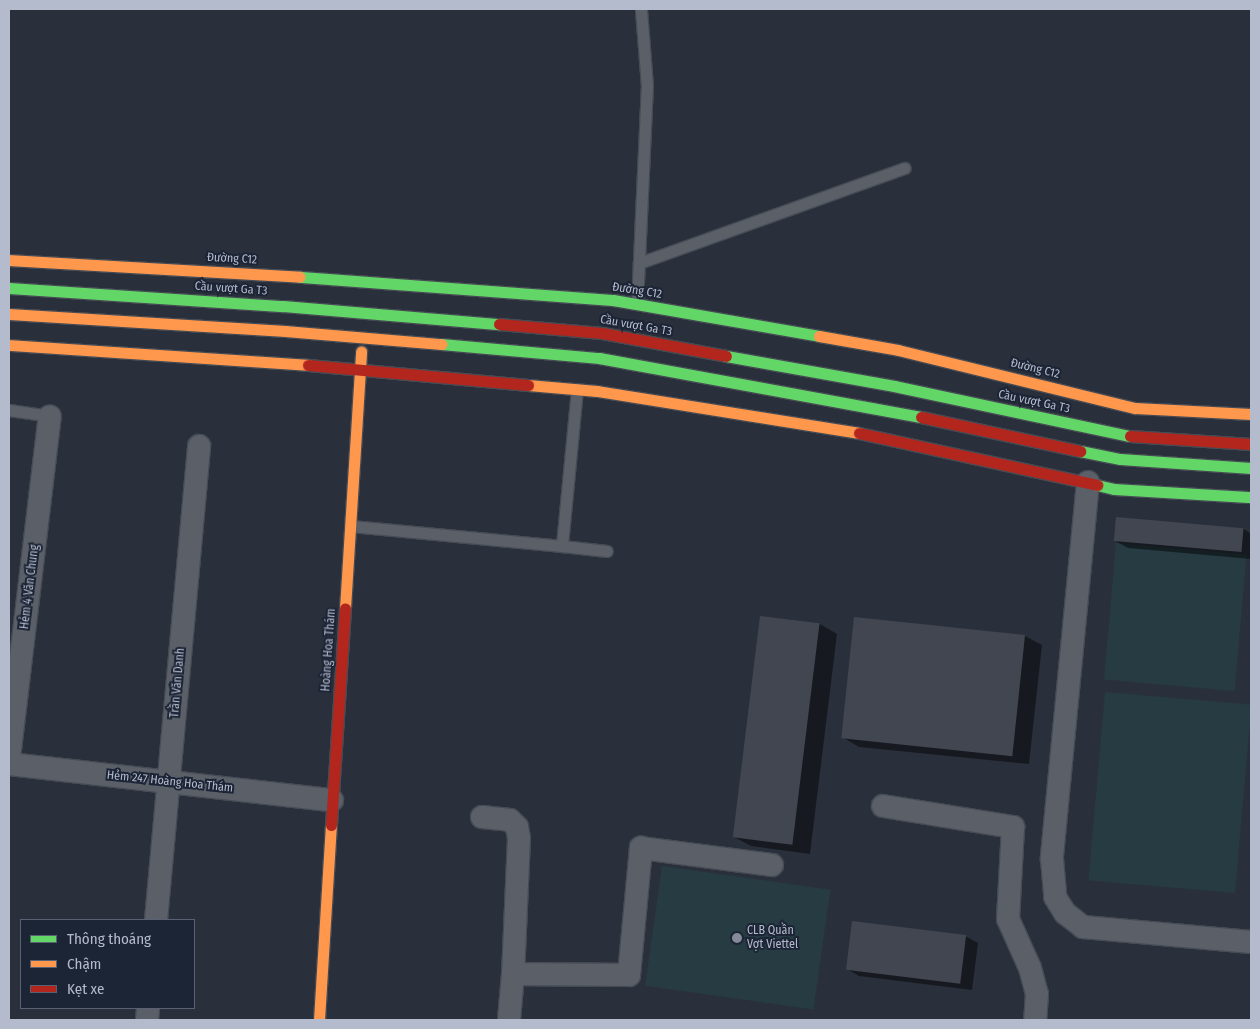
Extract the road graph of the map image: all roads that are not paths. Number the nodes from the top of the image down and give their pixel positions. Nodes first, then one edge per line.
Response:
1 (641, 9) edge
2 (904, 168) dead end
3 (9, 260) edge
4 (639, 263) junction
5 (9, 288) edge
6 (363, 292) junction
7 (638, 304) junction
8 (9, 314) edge
9 (9, 345) edge
10 (360, 369) junction
11 (576, 389) junction
12 (9, 410) edge
13 (1251, 414) edge
14 (50, 416) joint
15 (1251, 444) edge
16 (199, 446) dead end
17 (1251, 468) edge
18 (1088, 482) junction
19 (1251, 497) edge
20 (351, 526) junction
21 (562, 546) junction
22 (607, 551) dead end
23 (9, 758) edge
24 (9, 764) edge
25 (169, 782) junction
26 (332, 800) junction
27 (883, 806) dead end
28 (482, 817) dead end
29 (772, 865) dead end
30 (156, 919) edge
31 (1251, 942) edge
32 (513, 974) junction
33 (318, 1020) edge
34 (509, 1020) edge
35 (1035, 1020) edge

1 - 4 lane
2 - 4 lane
3 - 6 main road, Đường C12
4 - 7 lane
5 - 15 main road, Cầu vượt Ga T3, bridge
6 - 7 main road, Đường C12
6 - 10 main road, Hoàng Hoa Thám
7 - 13 main road, Đường C12
8 - 17 main road, bridge
9 - 10 main road
10 - 11 main road
10 - 20 main road, Hoàng Hoa Thám
11 - 18 main road
11 - 21 lane
12 - 14 lane
14 - 23 street, Hẻm 4 Văn Chung
16 - 25 street, Trần Văn Danh
18 - 19 main road
18 - 31 street
20 - 21 lane
20 - 26 main road, Hoàng Hoa Thám
21 - 22 lane
24 - 25 street, Hẻm 247 Hoàng Hoa Thám
25 - 26 street, Hẻm 247 Hoàng Hoa Thám
25 - 30 street, Trần Văn Danh
26 - 33 main road, Hoàng Hoa Thám
27 - 35 street
28 - 32 street
29 - 32 street
32 - 34 street

